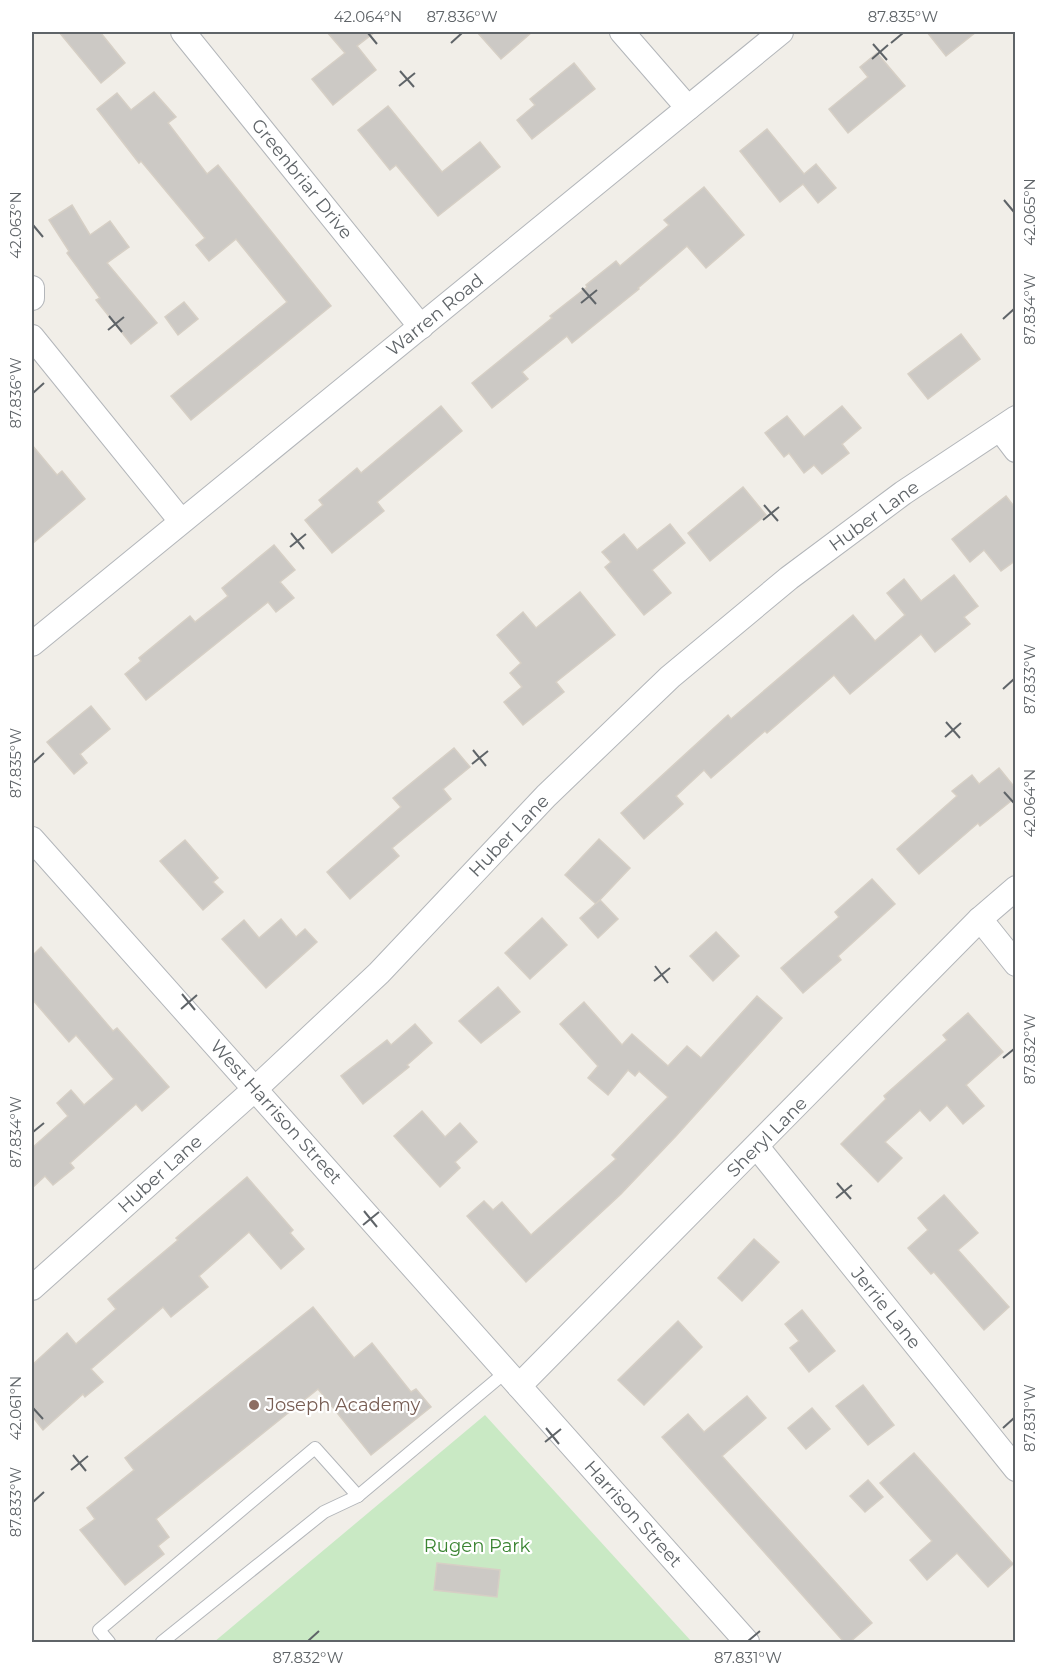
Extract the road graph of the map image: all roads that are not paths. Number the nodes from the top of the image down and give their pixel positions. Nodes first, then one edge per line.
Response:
1 (183, 32) edge
2 (622, 32) edge
3 (781, 32) edge
4 (688, 108) junction
5 (32, 288) edge
6 (32, 298) edge
7 (421, 327) junction
8 (32, 337) edge
9 (1008, 423) edge
10 (1016, 450) edge
11 (181, 520) junction
12 (32, 644) edge
13 (32, 839) edge
14 (1016, 888) edge
15 (980, 919) junction
16 (1016, 964) edge
17 (255, 1089) junction
18 (757, 1147) junction
19 (32, 1288) edge
20 (513, 1378) junction
21 (1016, 1469) edge
22 (358, 1496) junction
23 (109, 1642) edge
24 (162, 1642) edge
25 (747, 1642) edge

1 - 7 street, Greenbriar Drive
2 - 4 street
3 - 4 street, Warren Road
4 - 7 street, Warren Road
5 - 6 street
7 - 11 street, Warren Road
8 - 11 street
9 - 10 street
9 - 17 street, Huber Lane
11 - 12 street, Warren Road
13 - 17 street, West Harrison Street
14 - 15 street, Sheryl Lane
15 - 16 street
15 - 18 street, Sheryl Lane
17 - 19 street, Huber Lane
17 - 20 street, West Harrison Street
18 - 20 street, Sheryl Lane
18 - 21 street, Jerrie Lane
20 - 22 lane
20 - 25 street, Harrison Street
22 - 23 lane
22 - 24 lane

